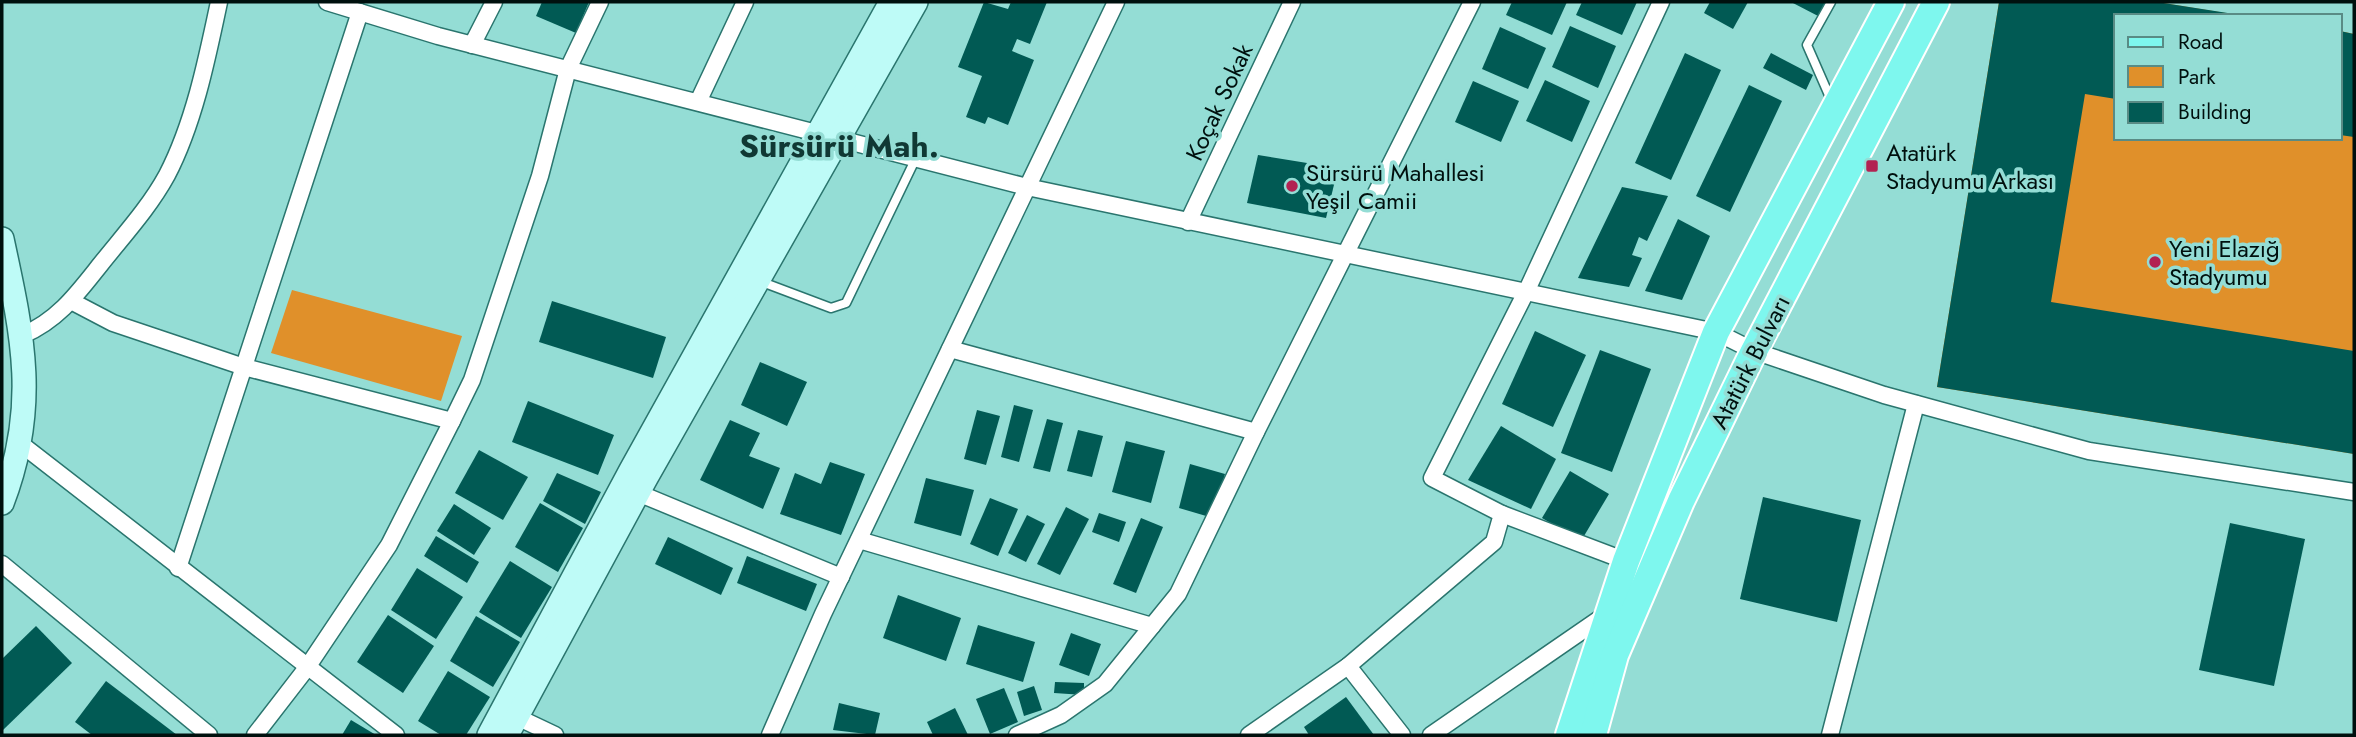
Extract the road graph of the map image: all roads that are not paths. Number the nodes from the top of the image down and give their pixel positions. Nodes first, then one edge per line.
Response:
1 (219, 2) edge
2 (327, 2) edge
3 (494, 2) edge
4 (600, 2) edge
5 (745, 2) edge
6 (891, 2) edge
7 (916, 2) edge
8 (1116, 2) edge
9 (1292, 2) edge
10 (1472, 2) edge
11 (1661, 2) edge
12 (1831, 2) edge
13 (1891, 2) edge
14 (1936, 2) edge
15 (360, 12) junction
16 (472, 45) junction
17 (568, 69) junction
18 (698, 102) junction
19 (1835, 108) junction
20 (828, 136) junction
21 (915, 160) junction
22 (1027, 187) junction
23 (1188, 222) junction
24 (2, 239) edge
25 (1348, 253) junction
26 (758, 280) junction
27 (1527, 290) junction
28 (71, 301) junction
29 (1716, 332) junction
30 (23, 335) junction
31 (950, 349) junction
32 (1754, 351) junction
33 (244, 367) junction
34 (1916, 404) junction
35 (452, 421) junction
36 (1256, 432) junction
37 (21, 444) junction
38 (2354, 492) edge
39 (638, 494) junction
40 (2, 503) edge
41 (1502, 514) junction
42 (859, 540) junction
43 (1626, 561) junction
44 (2, 564) edge
45 (178, 568) junction
46 (841, 577) junction
47 (1608, 613) junction
48 (1152, 626) junction
49 (1348, 666) junction
50 (306, 668) junction
51 (512, 726) edge
52 (209, 735) edge
53 (255, 735) edge
54 (396, 735) edge
55 (489, 735) edge
56 (555, 735) edge
57 (770, 735) edge
58 (1017, 735) edge
59 (1249, 735) edge
60 (1402, 735) edge
61 (1431, 735) edge
62 (1569, 735) edge
63 (1593, 735) edge
64 (1830, 735) edge

1 - 28 street
2 - 15 street
3 - 16 street
4 - 17 street
5 - 18 street
6 - 20 main road
7 - 20 main road
8 - 22 street
9 - 23 street, Koçak Sokak
10 - 25 street
11 - 27 street
12 - 19 lane
13 - 19 main road, Atatürk Bulvarı
14 - 32 main road, Atatürk Bulvarı
15 - 16 street
15 - 33 street
16 - 17 street
17 - 18 street
17 - 35 street
18 - 20 street
19 - 29 main road, Atatürk Bulvarı
20 - 21 street
20 - 26 main road
20 - 55 main road
21 - 22 street
21 - 26 lane
22 - 23 street
22 - 31 street
23 - 25 street
24 - 30 main road
25 - 27 street
25 - 36 street
26 - 39 main road
27 - 29 street
27 - 41 street
28 - 30 street
28 - 33 street
29 - 32 street
29 - 43 main road, Atatürk Bulvarı
30 - 37 main road
31 - 36 street
31 - 42 street
32 - 34 street
32 - 63 main road, Atatürk Bulvarı
33 - 35 street
33 - 45 street
34 - 38 street
34 - 64 street
35 - 50 street
36 - 48 street
37 - 40 main road
37 - 45 street
39 - 46 street
39 - 51 main road
41 - 43 street
41 - 49 street
42 - 46 street
42 - 48 street
43 - 47 main road, Atatürk Bulvarı
44 - 52 street
45 - 50 street
46 - 57 street
47 - 61 street
47 - 62 main road, Atatürk Bulvarı
48 - 58 street
49 - 59 street
49 - 60 street
50 - 53 street
50 - 54 street
51 - 56 street

